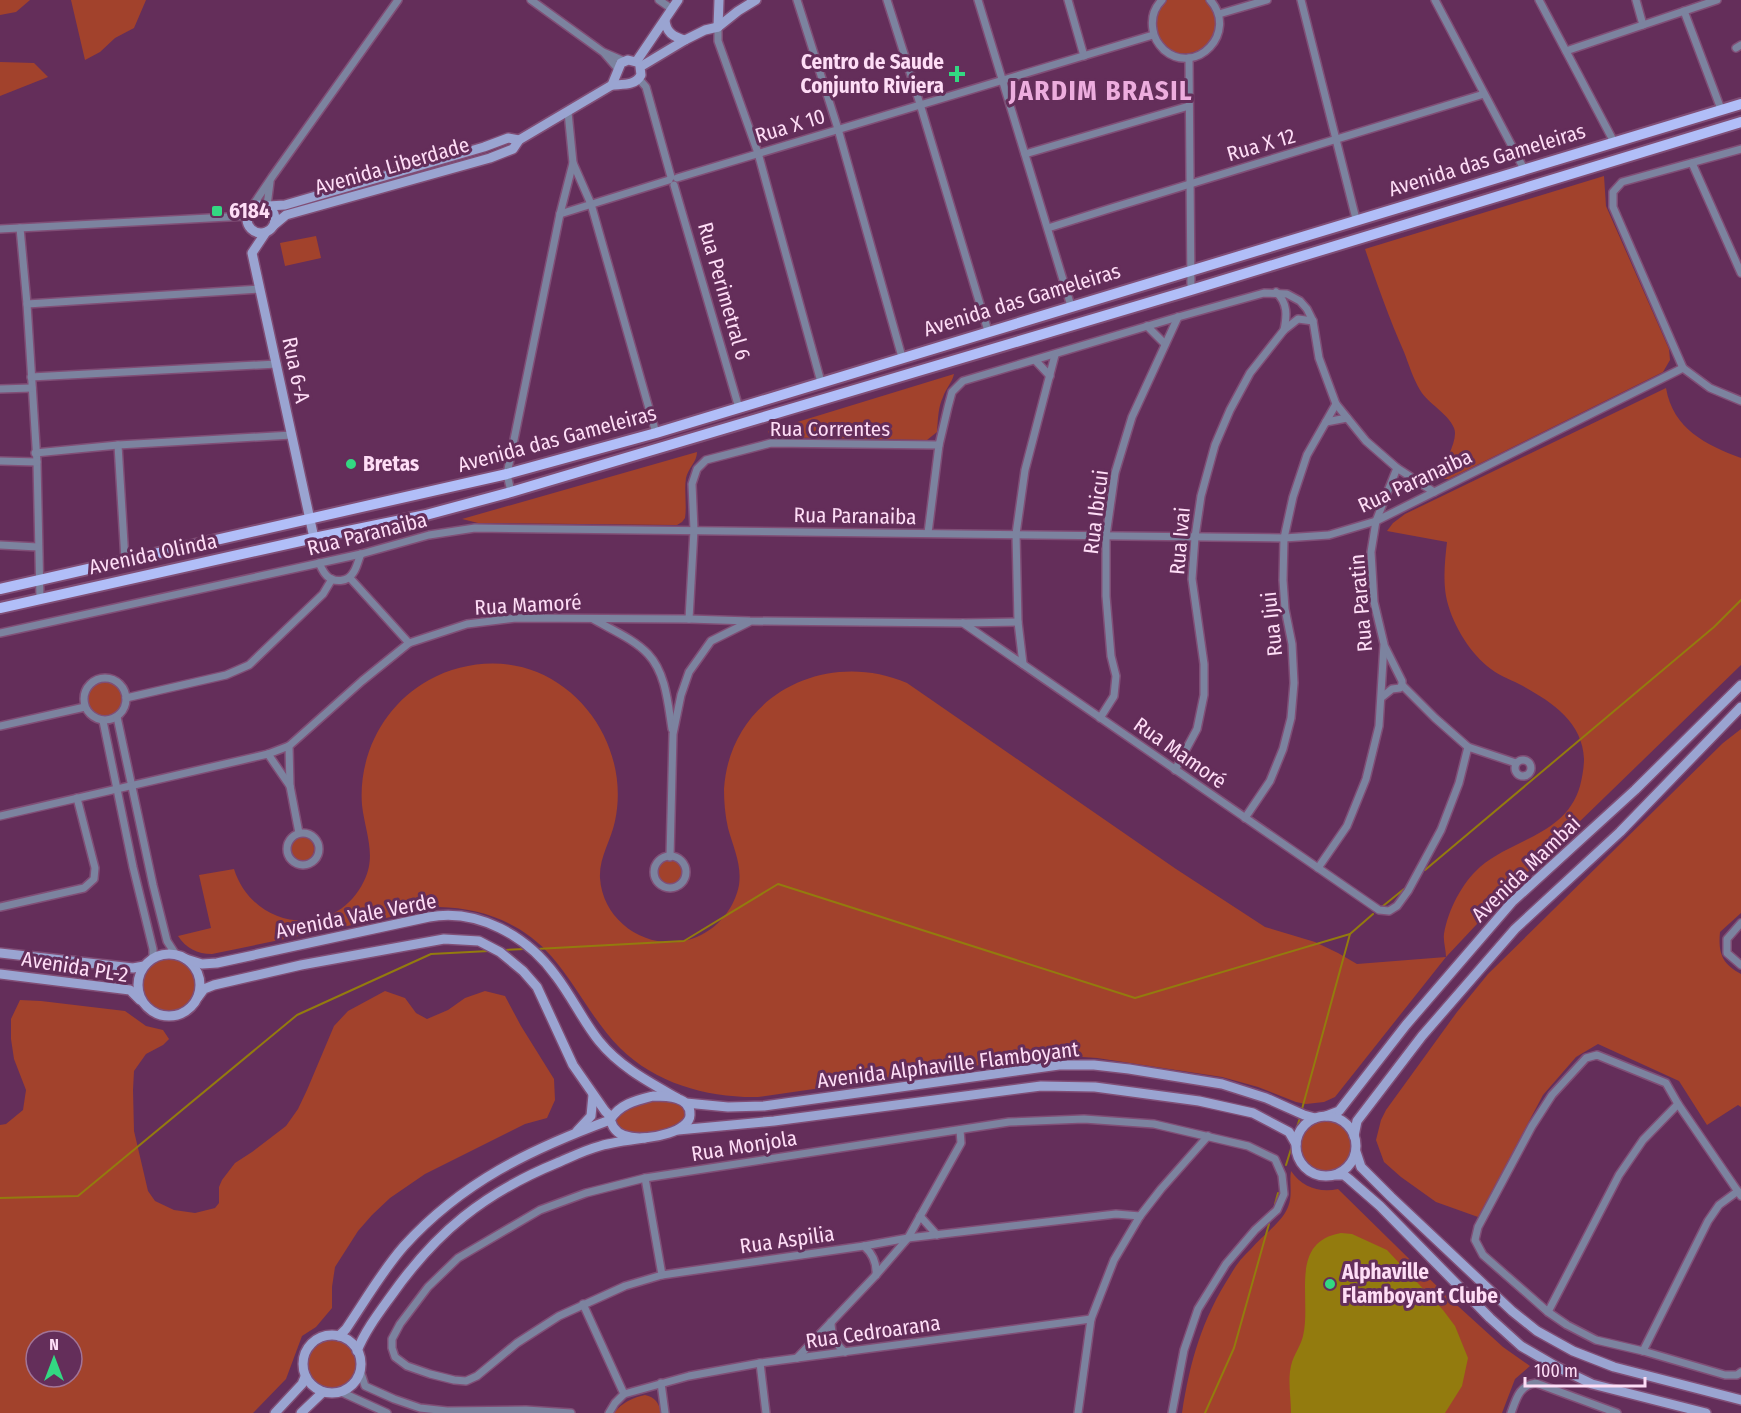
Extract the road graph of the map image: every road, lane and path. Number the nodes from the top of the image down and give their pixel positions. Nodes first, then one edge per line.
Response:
1 (398, 0) edge
2 (531, 0) edge
3 (658, 0) edge
4 (678, 0) edge
5 (756, 0) edge
6 (797, 0) edge
7 (887, 0) edge
8 (978, 0) edge
9 (1068, 0) edge
10 (1162, 0) edge
11 (1210, 0) edge
12 (1267, 0) edge
13 (1302, 0) edge
14 (1435, 0) edge
15 (1539, 0) edge
16 (1636, 0) edge
17 (1717, 0) edge
18 (718, 1) edge
19 (672, 9) junction
20 (738, 11) junction
21 (1684, 11) junction
22 (1219, 14) junction
23 (665, 20) junction
24 (1643, 25) junction
25 (718, 27) junction
26 (705, 30) junction
27 (1154, 35) junction
28 (685, 40) junction
29 (718, 41) junction
30 (1566, 51) junction
31 (1084, 56) junction
32 (1189, 58) junction
33 (620, 67) junction
34 (639, 79) junction
35 (1003, 80) junction
36 (625, 83) junction
37 (612, 85) junction
38 (1484, 94) junction
39 (920, 104) junction
40 (1741, 104) edge
41 (1189, 106) junction
42 (1721, 109) junction
43 (568, 112) junction
44 (1741, 122) edge
45 (838, 129) junction
46 (519, 140) junction
47 (1338, 140) junction
48 (1614, 142) junction
49 (1741, 148) edge
50 (758, 153) junction
51 (1026, 154) junction
52 (573, 163) junction
53 (1692, 163) junction
54 (1524, 169) junction
55 (272, 177) junction
56 (673, 180) junction
57 (1190, 182) junction
58 (591, 204) junction
59 (267, 206) junction
60 (249, 212) junction
61 (560, 214) junction
62 (1356, 219) junction
63 (20, 228) junction
64 (270, 228) junction
65 (1048, 228) junction
66 (0, 229) edge
67 (1191, 269) junction
68 (1741, 273) edge
69 (260, 289) junction
70 (1191, 290) junction
71 (1276, 292) junction
72 (27, 304) junction
73 (1071, 306) junction
74 (1178, 316) junction
75 (1313, 321) junction
76 (1147, 326) junction
77 (1284, 330) junction
78 (988, 331) junction
79 (1165, 344) junction
80 (1055, 355) junction
81 (902, 357) junction
82 (1036, 361) junction
83 (276, 364) junction
84 (1683, 368) junction
85 (1050, 376) junction
86 (32, 377) junction
87 (821, 382) junction
88 (32, 388) junction
89 (0, 389) edge
90 (1741, 401) edge
91 (1336, 404) junction
92 (806, 405) junction
93 (739, 408) junction
94 (1347, 418) junction
95 (1326, 422) junction
96 (656, 433) junction
97 (292, 435) junction
98 (118, 446) junction
99 (939, 446) junction
100 (36, 458) junction
101 (0, 461) edge
102 (1397, 468) junction
103 (507, 474) junction
104 (511, 492) junction
105 (1434, 492) junction
106 (310, 519) junction
107 (1376, 521) junction
108 (693, 530) junction
109 (928, 533) junction
110 (1016, 534) junction
111 (1106, 536) junction
112 (1195, 537) junction
113 (314, 538) junction
114 (1284, 538) junction
115 (0, 545) edge
116 (38, 547) junction
117 (361, 554) junction
118 (125, 560) junction
119 (319, 563) junction
120 (350, 578) junction
121 (39, 579) junction
122 (332, 579) junction
123 (0, 589) edge
124 (40, 599) junction
125 (0, 608) edge
126 (592, 618) junction
127 (689, 619) junction
128 (750, 621) junction
129 (1018, 622) junction
130 (963, 623) junction
131 (0, 633) edge
132 (409, 643) junction
133 (1384, 644) junction
134 (1023, 664) junction
135 (1402, 685) junction
136 (1741, 685) edge
137 (666, 694) junction
138 (681, 695) junction
139 (1382, 697) junction
140 (126, 698) junction
141 (85, 707) junction
142 (1741, 707) edge
143 (117, 717) junction
144 (1100, 718) junction
145 (103, 721) junction
146 (0, 726) edge
147 (673, 734) junction
148 (289, 746) junction
149 (1468, 747) junction
150 (268, 754) junction
151 (1516, 764) dead end
152 (1175, 770) junction
153 (133, 786) junction
154 (290, 786) junction
155 (118, 789) junction
156 (77, 798) junction
157 (0, 816) edge
158 (1245, 818) junction
159 (299, 833) junction
160 (670, 856) junction
161 (1318, 868) junction
162 (0, 907) edge
163 (1741, 923) edge
164 (0, 953) edge
165 (176, 955) junction
166 (153, 958) junction
167 (186, 959) junction
168 (1741, 965) edge
169 (144, 966) junction
170 (0, 974) edge
171 (198, 997) junction
172 (142, 1002) junction
173 (593, 1095) junction
174 (681, 1101) junction
175 (1678, 1104) junction
176 (1326, 1116) junction
177 (611, 1118) junction
178 (1315, 1118) junction
179 (678, 1130) junction
180 (960, 1130) junction
181 (572, 1135) junction
182 (1208, 1136) junction
183 (1354, 1136) junction
184 (645, 1138) junction
185 (1296, 1144) junction
186 (1356, 1152) junction
187 (1336, 1175) junction
188 (645, 1178) junction
189 (1739, 1193) edge
190 (920, 1216) junction
191 (1140, 1216) junction
192 (937, 1235) junction
193 (908, 1238) junction
194 (864, 1246) junction
195 (662, 1275) junction
196 (876, 1275) junction
197 (583, 1304) junction
198 (1548, 1312) junction
199 (1091, 1319) junction
200 (831, 1322) junction
201 (339, 1336) junction
202 (357, 1351) junction
203 (1643, 1351) junction
204 (845, 1352) junction
205 (796, 1359) junction
206 (760, 1363) junction
207 (360, 1370) junction
208 (1741, 1372) edge
209 (1638, 1374) junction
210 (305, 1377) junction
211 (466, 1380) joint
212 (661, 1383) junction
213 (323, 1392) junction
214 (341, 1392) junction
215 (624, 1394) junction
216 (1632, 1394) junction
217 (1741, 1400) edge
218 (607, 1412) edge
219 (275, 1413) edge
220 (302, 1413) edge
221 (387, 1413) edge
222 (572, 1413) edge
223 (665, 1413) edge
224 (766, 1413) edge
225 (1078, 1413) edge
226 (1172, 1413) edge
227 (1511, 1413) edge
228 (1617, 1413) edge
229 (1706, 1413) edge

1 - 55 street
2 - 33 street
3 - 19 street
4 - 19 street
5 - 20 street
6 - 45 street
7 - 39 street
8 - 35 street
9 - 31 street
10 - 27 street
11 - 22 street
12 - 22 street
13 - 47 street
14 - 38 street
15 - 30 street
16 - 24 street
17 - 21 street
18 - 20 street
18 - 25 street
19 - 23 street
20 - 25 street
21 - 24 street
21 - 42 street
22 - 32 street
23 - 28 street
23 - 33 street
24 - 30 street
25 - 26 street
25 - 29 street
26 - 28 street
26 - 29 street
27 - 31 street, Rua X 10
27 - 32 street
28 - 34 street
29 - 50 street
30 - 48 street
31 - 35 street, Rua X 10
32 - 41 street
33 - 36 street
33 - 37 street
34 - 36 street, Avenida Liberdade
34 - 56 street, Rua Perimetral 6
35 - 39 street, Rua X 10
35 - 51 street
36 - 37 street, Avenida Liberdade
37 - 43 street, Avenida Liberdade
38 - 47 street, Rua X 12
38 - 54 street
39 - 45 street, Rua X 10
39 - 78 street
40 - 42 main road, Avenida das Gameleiras
41 - 51 street
41 - 57 street
42 - 48 main road, Avenida das Gameleiras
43 - 46 street, Avenida Liberdade
43 - 52 street
44 - 70 main road, Avenida das Gameleiras
45 - 50 street, Rua X 10
45 - 81 street
46 - 59 street, Avenida Liberdade
46 - 64 street, Avenida Liberdade
47 - 57 street, Rua X 12
47 - 62 street
48 - 54 main road, Avenida das Gameleiras
49 - 53 street
50 - 56 street, Rua X 10
50 - 87 street
51 - 65 street
52 - 58 street
52 - 61 street
53 - 68 street
53 - 84 street
54 - 62 main road, Avenida das Gameleiras
55 - 59 street
55 - 60 street
56 - 58 street, Rua X 10
56 - 93 street, Rua Perimetral 6
57 - 65 street, Rua X 12
57 - 67 street
58 - 61 street, Rua X 10
58 - 96 street
59 - 60 street
59 - 64 street
60 - 63 street
60 - 64 street
61 - 103 street
62 - 67 main road, Avenida das Gameleiras
63 - 66 street
63 - 72 street
64 - 69 street, Rua 6-A
65 - 73 street
67 - 70 street
67 - 73 main road, Avenida das Gameleiras
69 - 72 street
69 - 83 street, Rua 6-A
70 - 92 main road, Avenida das Gameleiras
71 - 74 street
71 - 75 street
71 - 77 street
72 - 86 street
73 - 78 main road, Avenida das Gameleiras
74 - 76 street
74 - 79 street, Rua Ibicui
75 - 77 street
75 - 91 street
76 - 79 street
76 - 80 street
77 - 112 street, Rua Ivai
78 - 81 main road, Avenida das Gameleiras
79 - 111 street, Rua Ibicui
80 - 82 street
80 - 85 street
81 - 87 main road, Avenida das Gameleiras
82 - 85 street
82 - 99 street
83 - 86 street
83 - 97 street, Rua 6-A
84 - 90 street
84 - 105 street, Rua Paranaiba
85 - 110 street
86 - 88 street
87 - 92 main road
87 - 93 main road, Avenida das Gameleiras
88 - 89 street
88 - 100 street
91 - 94 street
91 - 95 street, Rua Ijui
92 - 104 main road, Avenida das Gameleiras
93 - 96 main road, Avenida das Gameleiras
94 - 95 street
94 - 102 street
95 - 114 street, Rua Ijui
96 - 103 main road, Avenida das Gameleiras
97 - 98 street
97 - 106 street, Rua 6-A
98 - 100 street
98 - 118 street
99 - 108 street, Rua Correntes
99 - 109 street
100 - 101 street
100 - 116 street
102 - 105 street
102 - 107 street, Rua Paratin
103 - 104 street
103 - 106 main road, Avenida das Gameleiras
104 - 113 main road, Avenida das Gameleiras
105 - 107 street, Rua Paranaiba
106 - 113 street, Rua 6-A
106 - 118 main road, Avenida Olinda
107 - 114 street, Rua Paranaiba
107 - 133 street, Rua Paratin
108 - 109 street, Rua Paranaiba
108 - 117 street, Rua Paranaiba
108 - 127 street, Rua Correntes
109 - 110 street, Rua Paranaiba
110 - 111 street, Rua Paranaiba
110 - 129 street
111 - 112 street, Rua Paranaiba
111 - 144 street, Rua Ibicui
112 - 114 street, Rua Paranaiba
112 - 152 street, Rua Ivai
113 - 124 main road, Avenida Olinda
114 - 158 street, Rua Ijui
115 - 116 street
116 - 121 street
117 - 119 street, Rua Paranaiba
117 - 120 street
118 - 121 main road, Avenida Olinda
119 - 122 street
119 - 131 street, Rua Paranaiba
120 - 122 street
120 - 132 street
121 - 123 main road, Avenida Olinda
121 - 124 street
122 - 140 street
124 - 125 main road, Avenida Olinda
126 - 127 street, Rua Mamoré
126 - 132 street, Rua Mamoré
126 - 137 street
127 - 128 street, Rua Mamoré
128 - 130 street, Rua Mamoré
128 - 138 street
129 - 130 street, Rua Mamoré
129 - 134 street
130 - 134 street, Rua Mamoré
132 - 148 street, Rua Mamoré
133 - 135 street
133 - 139 street, Rua Paratin
134 - 144 street, Rua Mamoré
135 - 139 street
135 - 149 street
136 - 176 street, Avenida Mambai
137 - 138 street
137 - 147 street
138 - 147 street
139 - 161 street, Rua Paratin
140 - 141 street
140 - 143 street
141 - 145 street
141 - 146 street
142 - 183 street, Avenida Mambai
143 - 145 street
143 - 153 street
144 - 152 street, Rua Mamoré
145 - 155 street
147 - 160 street
148 - 150 street, Rua Mamoré
148 - 154 street
149 - 151 street
149 - 161 street, Rua Mamoré
150 - 153 street, Rua Mamoré
150 - 154 street
152 - 158 street, Rua Mamoré
153 - 155 street, Rua Mamoré
153 - 165 street
154 - 159 street
155 - 156 street, Rua Mamoré
155 - 166 street
156 - 157 street, Rua Mamoré
156 - 162 street
158 - 161 street, Rua Mamoré
159 - 159 street
160 - 160 street
163 - 168 street
164 - 169 street, Avenida PL-2
165 - 166 street
165 - 167 street
166 - 169 street
167 - 171 street
167 - 174 street, Avenida Vale Verde
169 - 172 street
170 - 172 street, Avenida PL-2
171 - 172 street
171 - 173 street, Avenida Vale Verde
173 - 177 street, Avenida Vale Verde
173 - 181 street
174 - 177 street, Avenida Alphaville Flamboyant
174 - 178 street, Avenida Alphaville Flamboyant
174 - 179 street
175 - 189 street
175 - 198 street
175 - 198 street
176 - 178 street
176 - 183 street
177 - 181 street
177 - 184 street, Avenida Vale Verde
178 - 185 street
179 - 184 street, Avenida Alphaville Flamboyant
179 - 185 street, Avenida Alphaville Flamboyant
180 - 182 street, Rua Monjola
180 - 188 street, Rua Monjola
180 - 190 street
181 - 201 street
182 - 191 street
182 - 226 street, Rua Monjola
183 - 186 street
184 - 202 street
185 - 187 street
186 - 187 street
186 - 209 street
187 - 216 street
188 - 195 street
188 - 211 street, Rua Monjola
189 - 203 street
190 - 192 street
190 - 193 street
191 - 192 street, Rua Aspilia
191 - 199 street
192 - 193 street, Rua Aspilia
193 - 194 street, Rua Aspilia
193 - 196 street
194 - 195 street, Rua Aspilia
194 - 196 street
195 - 197 street, Rua Aspilia
196 - 200 street
197 - 211 street, Rua Aspilia
197 - 215 street
198 - 203 street
199 - 204 street, Rua Cedroarana
199 - 225 street
200 - 204 street
200 - 205 street
201 - 202 street
201 - 210 street
202 - 207 street
203 - 208 street
204 - 205 street, Rua Cedroarana
205 - 206 street, Rua Cedroarana
206 - 212 street, Rua Cedroarana
206 - 224 street
207 - 214 street
207 - 222 street
209 - 216 street
209 - 217 street
210 - 213 street
210 - 219 street
212 - 215 street, Rua Cedroarana
212 - 223 street
213 - 214 street
213 - 220 street
214 - 221 street
215 - 218 street
216 - 229 street
227 - 228 street

